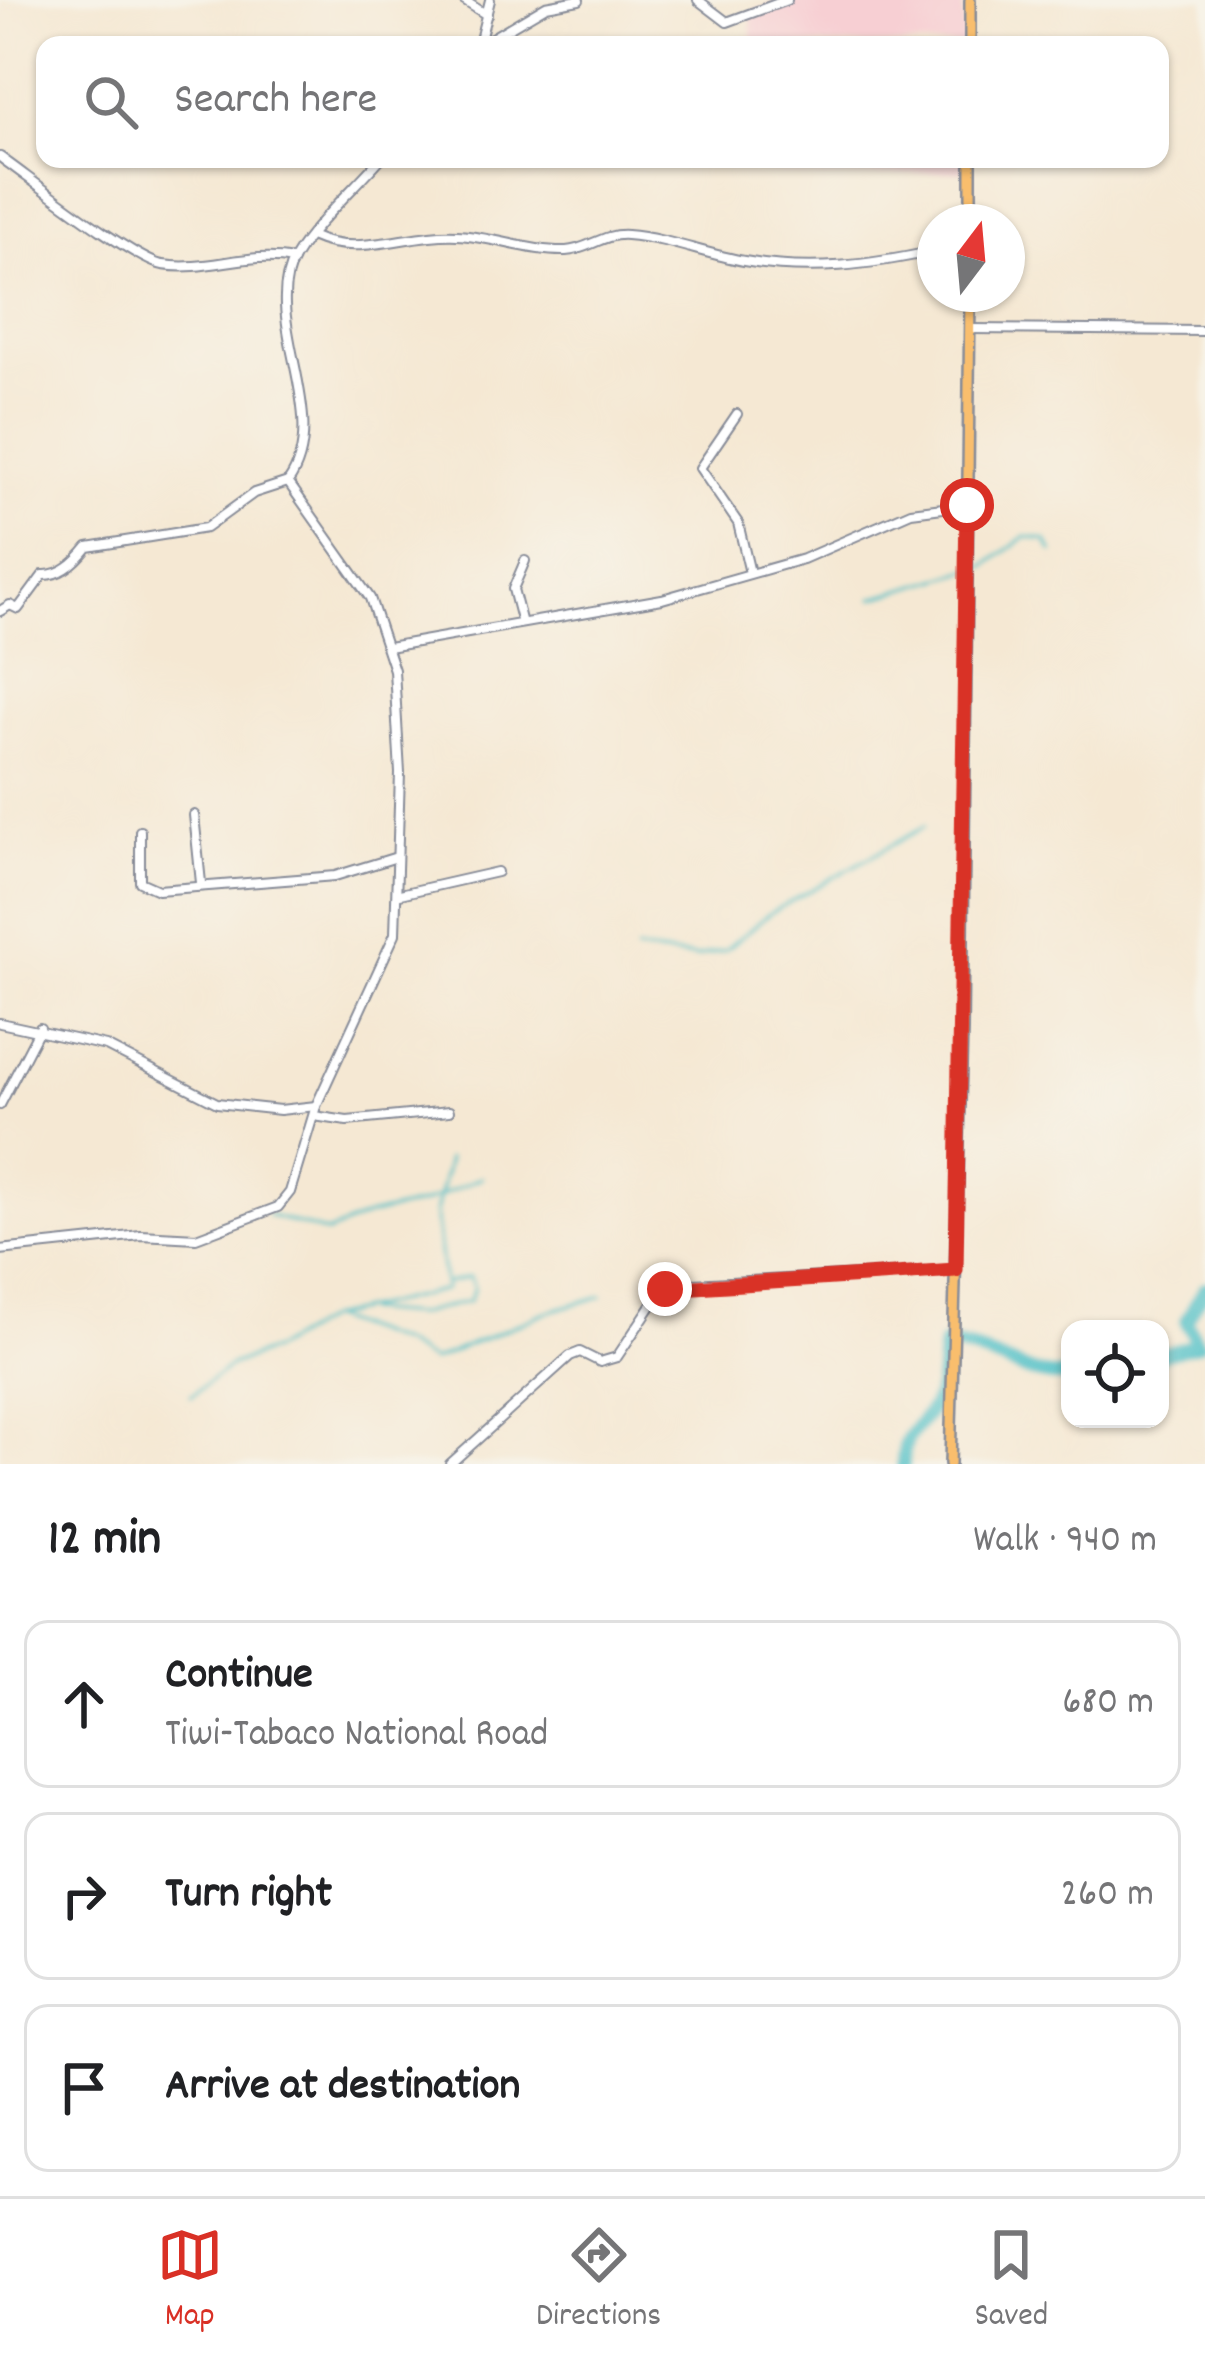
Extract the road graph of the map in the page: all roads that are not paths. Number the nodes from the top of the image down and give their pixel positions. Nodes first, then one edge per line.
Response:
1 (464, 0) edge
2 (490, 0) edge
3 (579, 0) edge
4 (698, 0) edge
5 (787, 0) edge
6 (970, 0) edge
7 (487, 15) junction
8 (482, 36) edge
9 (495, 36) edge
10 (970, 36) edge
11 (0, 158) edge
12 (372, 168) edge
13 (971, 168) edge
14 (971, 204) edge
15 (313, 237) junction
16 (917, 254) edge
17 (293, 260) junction
18 (970, 312) edge
19 (970, 329) junction
20 (1205, 331) edge
21 (736, 414) dead end
22 (288, 482) junction
23 (967, 505) junction
24 (525, 561) dead end
25 (750, 573) junction
26 (0, 611) edge
27 (521, 620) junction
28 (388, 647) junction
29 (194, 815) dead end
30 (140, 831) dead end
31 (397, 857) junction
32 (497, 872) dead end
33 (201, 884) junction
34 (400, 894) junction
35 (0, 1023) edge
36 (40, 1028) junction
37 (0, 1105) edge
38 (315, 1111) junction
39 (449, 1111) dead end
40 (0, 1250) edge
41 (956, 1270) junction
42 (450, 1464) edge
43 (950, 1464) edge

1 - 7 street
2 - 7 street
3 - 9 street
4 - 5 street
6 - 10 main road
7 - 8 street
11 - 17 street
12 - 15 street
13 - 14 main road
15 - 16 street
15 - 17 street
17 - 22 street
18 - 19 main road
19 - 20 street
19 - 23 main road
21 - 25 street
22 - 26 street
22 - 28 street
23 - 25 street
23 - 41 main road
24 - 27 street
25 - 27 street
27 - 28 street
28 - 31 street
29 - 33 street
30 - 33 street
31 - 33 street
31 - 34 street
32 - 34 street
34 - 38 street
35 - 36 street
36 - 37 street
36 - 38 street
38 - 39 street
38 - 40 street
41 - 42 street
41 - 43 main road

